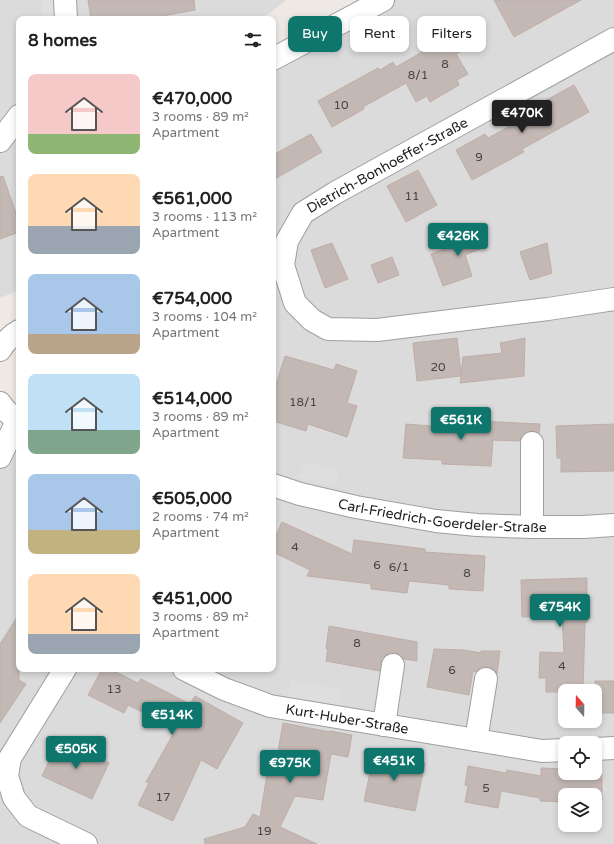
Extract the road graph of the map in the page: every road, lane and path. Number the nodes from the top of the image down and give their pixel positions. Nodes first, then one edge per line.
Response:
1 (65, 0) edge
2 (374, 2) edge
3 (66, 16) edge
4 (614, 39) edge
5 (276, 57) edge
6 (16, 120) edge
7 (0, 141) edge
8 (614, 299) edge
9 (16, 333) edge
10 (0, 350) edge
11 (0, 403) edge
12 (16, 419) edge
13 (16, 425) edge
14 (532, 443) dead end
15 (0, 456) edge
16 (276, 486) edge
17 (614, 525) edge
18 (532, 527) junction
19 (394, 665) dead end
20 (63, 672) edge
21 (190, 672) edge
22 (486, 679) dead end
23 (384, 725) junction
24 (476, 740) junction
25 (614, 748) edge
26 (602, 749) edge
27 (558, 750) edge
28 (86, 844) edge

1 - 3 street
2 - 5 street
4 - 8 street, Dietrich-Bonhoeffer-Straße
6 - 7 street
9 - 10 street
11 - 12 street
13 - 15 street
14 - 18 street
16 - 18 street, Carl-Friedrich-Goerdeler-Straße
17 - 18 street, Carl-Friedrich-Goerdeler-Straße
19 - 23 street
20 - 28 street
21 - 23 street, Kurt-Huber-Straße
22 - 24 street
23 - 24 street, Kurt-Huber-Straße
24 - 27 street, Kurt-Huber-Straße
25 - 26 street

